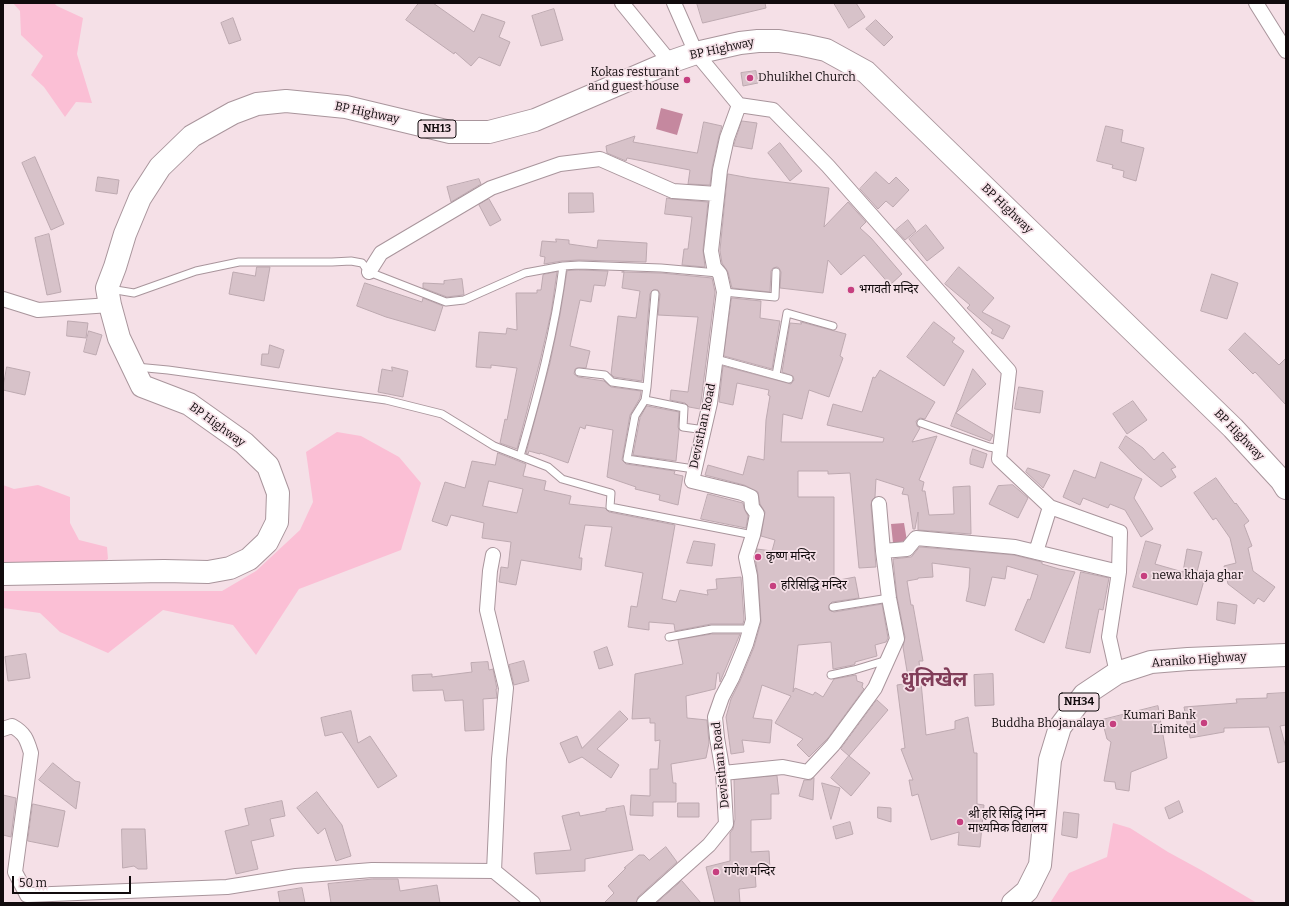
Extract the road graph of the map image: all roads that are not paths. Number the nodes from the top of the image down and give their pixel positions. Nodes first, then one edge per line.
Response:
1 (622, 3) edge
2 (674, 3) edge
3 (1256, 3) edge
4 (1286, 51) edge
5 (696, 53) junction
6 (670, 62) junction
7 (739, 105) junction
8 (717, 194) junction
9 (563, 266) junction
10 (369, 272) junction
11 (776, 272) dead end
12 (720, 274) junction
13 (724, 292) junction
14 (655, 294) dead end
15 (108, 297) junction
16 (3, 299) edge
17 (833, 326) dead end
18 (716, 359) junction
19 (132, 367) junction
20 (579, 372) dead end
21 (776, 375) junction
22 (789, 379) dead end
23 (647, 386) junction
24 (645, 400) junction
25 (921, 424) dead end
26 (705, 430) junction
27 (520, 456) junction
28 (999, 459) junction
29 (694, 469) junction
30 (1286, 488) edge
31 (879, 504) dead end
32 (1050, 507) junction
33 (753, 535) junction
34 (883, 551) junction
35 (1036, 552) junction
36 (493, 555) dead end
37 (1119, 572) junction
38 (3, 574) edge
39 (889, 598) junction
40 (833, 607) dead end
41 (751, 629) junction
42 (669, 638) dead end
43 (1286, 644) edge
44 (1275, 655) edge
45 (889, 659) junction
46 (1117, 673) junction
47 (831, 675) dead end
48 (3, 729) edge
49 (724, 774) junction
50 (494, 871) junction
51 (649, 901) edge
52 (533, 903) edge
53 (1013, 903) edge

1 - 6 street
2 - 5 street
3 - 4 street
5 - 6 highway, BP Highway / NH13
5 - 7 street
5 - 30 highway, BP Highway / NH13
6 - 15 highway, BP Highway / NH13
7 - 8 street, Devisthan Road
7 - 28 street
8 - 10 street
8 - 12 street, Devisthan Road
9 - 10 lane
9 - 12 lane
9 - 27 lane
10 - 15 lane
11 - 13 lane
12 - 13 street, Devisthan Road
13 - 18 street, Devisthan Road
14 - 23 lane
15 - 16 street
15 - 19 highway, BP Highway
17 - 21 lane
18 - 21 lane
18 - 26 street, Devisthan Road
19 - 27 lane
19 - 38 highway, BP Highway
20 - 23 lane
21 - 22 lane
23 - 24 lane
24 - 26 lane
24 - 29 lane
25 - 28 lane
26 - 29 street, Devisthan Road
27 - 33 lane
28 - 32 street
29 - 33 street, Devisthan Road
31 - 34 street
32 - 35 street
32 - 37 street
33 - 41 street, Devisthan Road
34 - 35 street
34 - 39 street
35 - 37 street
36 - 50 street
37 - 46 street
39 - 40 lane
39 - 45 street
41 - 42 lane
41 - 49 street, Devisthan Road
43 - 44 highway
44 - 46 highway, Araniko Highway / NH34
45 - 47 lane
45 - 49 street
46 - 53 highway, Araniko Highway / NH34
48 - 50 street
49 - 51 street, Devisthan Road
50 - 52 street

